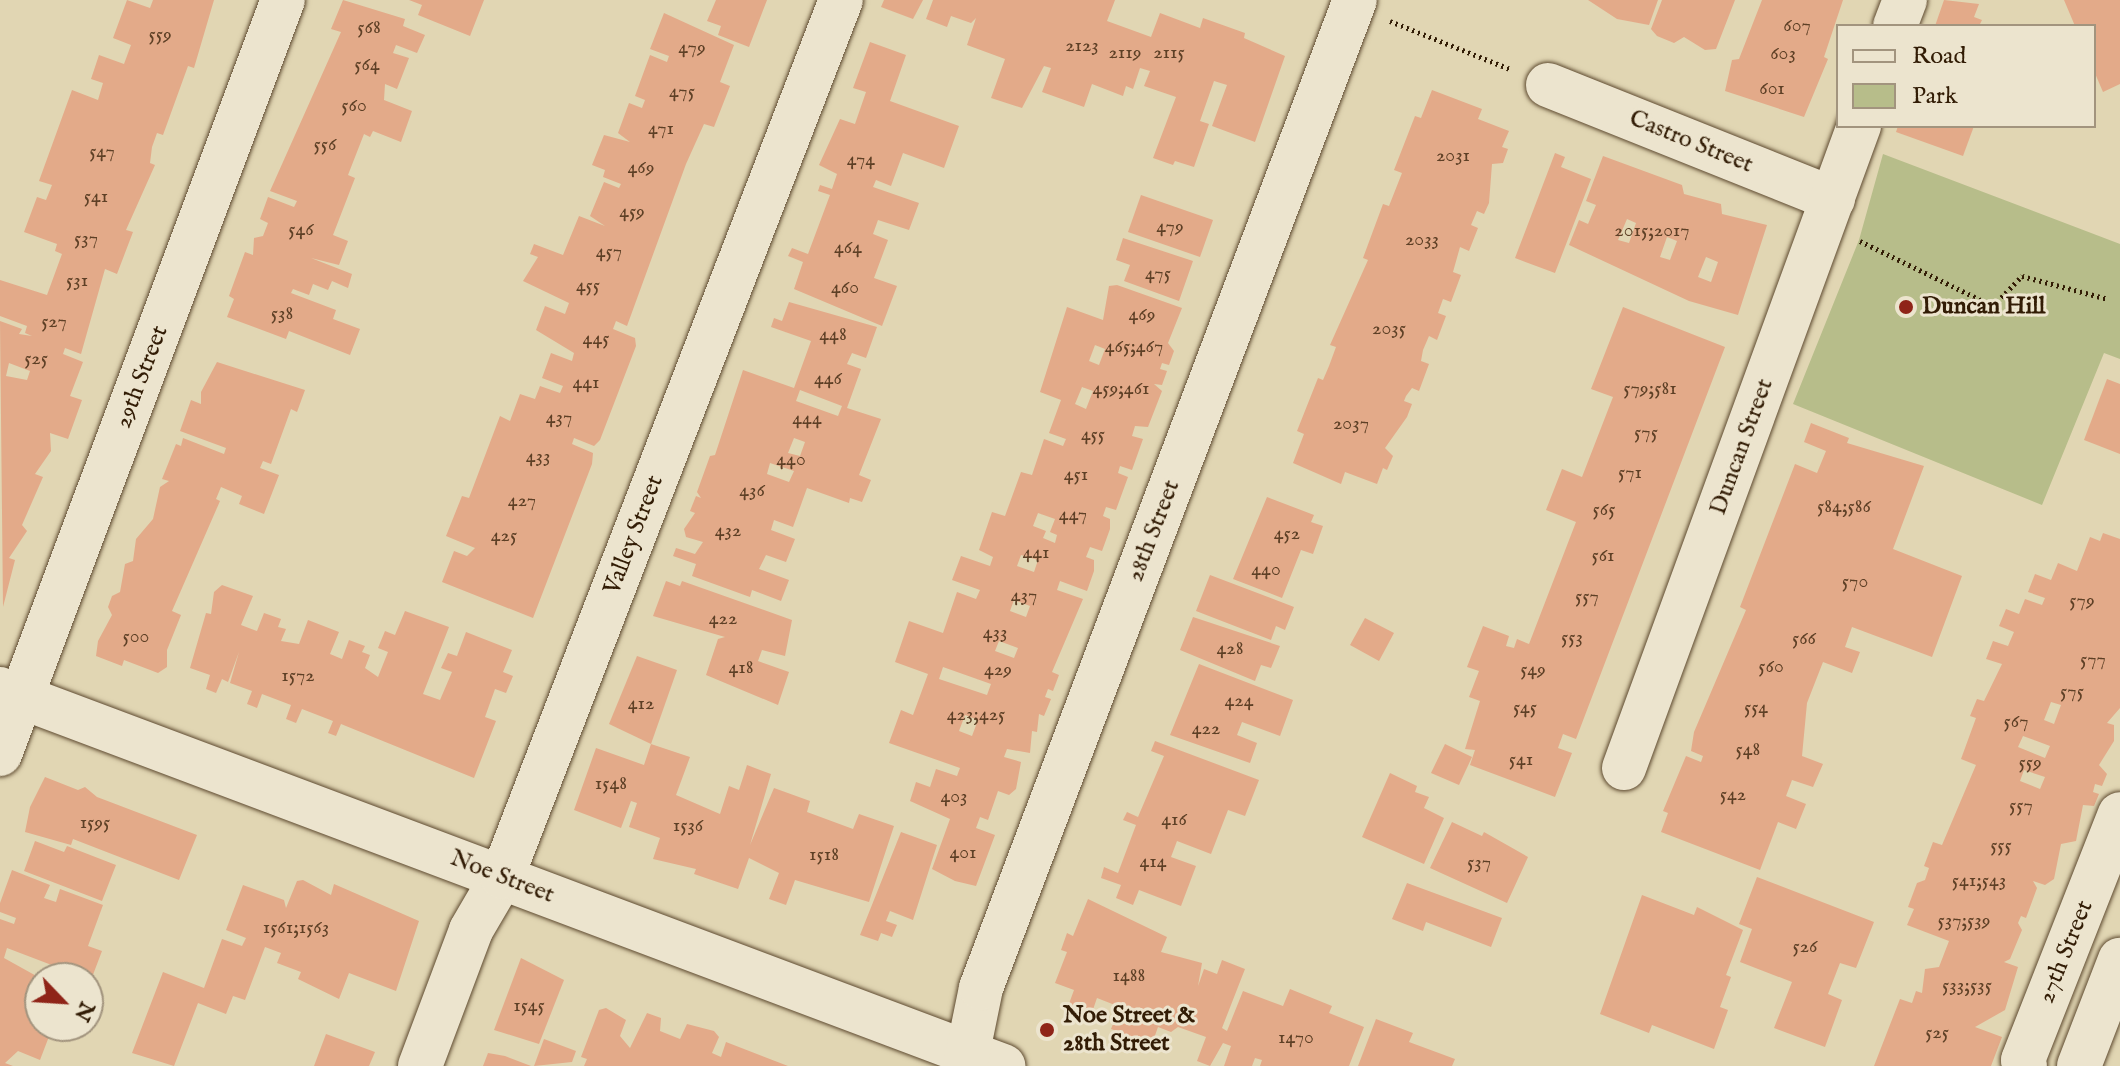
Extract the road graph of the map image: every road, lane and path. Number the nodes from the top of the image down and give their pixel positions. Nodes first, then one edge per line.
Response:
1 (283, 0) edge
2 (841, 0) edge
3 (1905, 0) edge
4 (1348, 2) edge
5 (1896, 24) edge
6 (1548, 85) joint
7 (1858, 128) edge
8 (1828, 214) junction
9 (2108, 299) dead end
10 (11, 693) edge
11 (0, 754) edge
12 (1624, 768) dead end
13 (2117, 831) edge
14 (502, 877) junction
15 (2120, 960) edge
16 (979, 1062) edge
17 (420, 1066) edge
18 (2025, 1066) edge
19 (2079, 1066) edge

1 - 10 street, 29th Street
2 - 14 street, Valley Street
3 - 5 street
4 - 6 path
4 - 16 street, 28th Street
6 - 8 street, Castro Street
7 - 8 street, Duncan Street
8 - 9 path
8 - 12 street, Duncan Street
10 - 11 street, 29th Street
10 - 14 street, Noe Street
13 - 18 street, 27th Street
14 - 16 street, Noe Street
14 - 17 street, Valley Street
15 - 19 street

